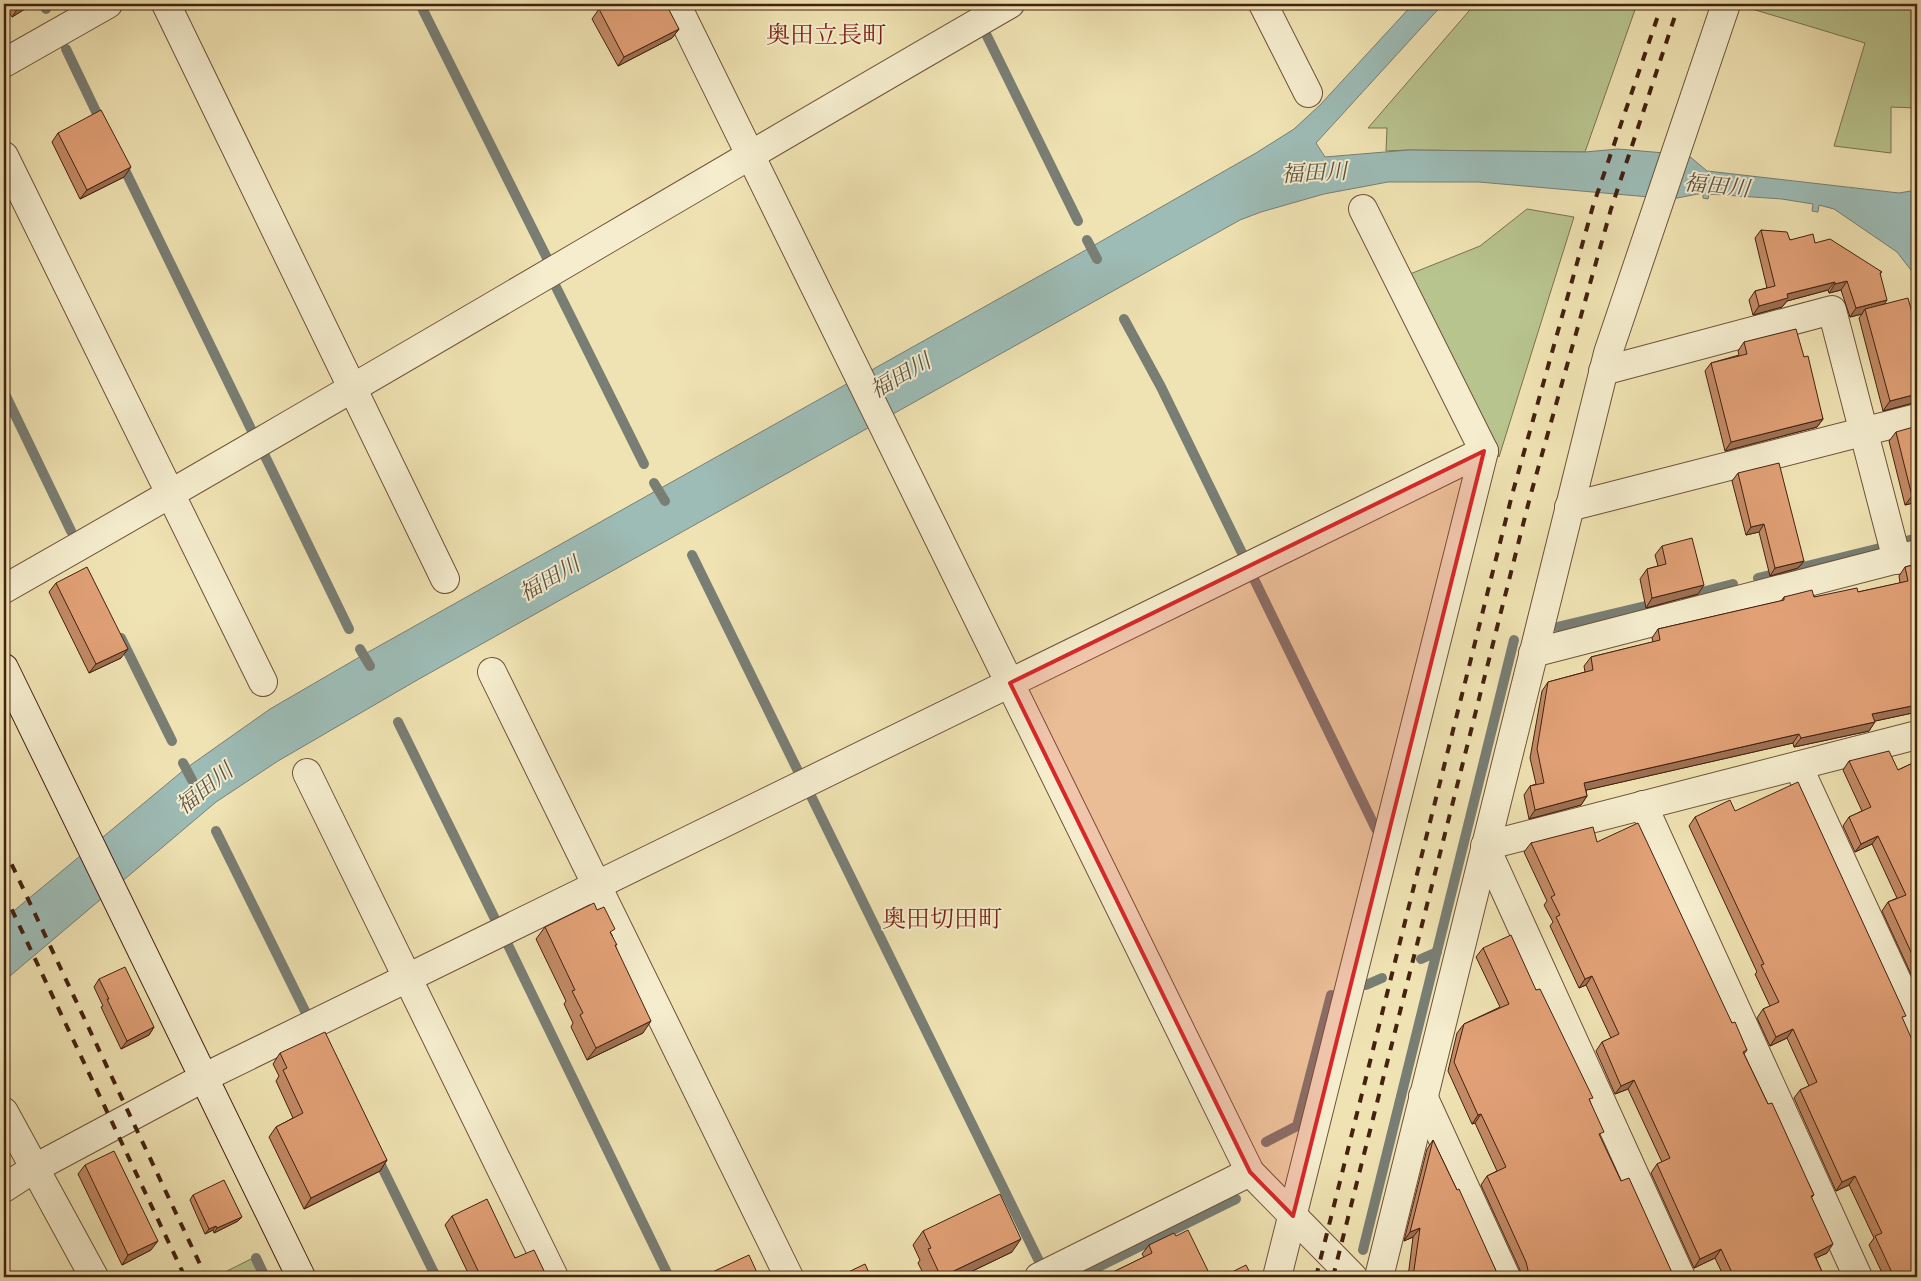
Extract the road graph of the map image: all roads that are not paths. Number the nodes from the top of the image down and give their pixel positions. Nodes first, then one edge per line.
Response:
1 (108, 4) edge
2 (166, 4) edge
3 (676, 4) edge
4 (1010, 4) edge
5 (1263, 4) edge
6 (1726, 4) edge
7 (4, 63) edge
8 (1308, 93) dead end
9 (750, 154) junction
10 (4, 156) edge
11 (1363, 209) dead end
12 (1603, 371) junction
13 (352, 388) junction
14 (1917, 418) edge
15 (1864, 432) junction
16 (1484, 451) junction
17 (171, 494) junction
18 (1569, 508) junction
19 (1907, 557) edge
20 (445, 579) dead end
21 (4, 589) edge
22 (1533, 653) junction
23 (4, 668) edge
24 (492, 672) dead end
25 (264, 682) dead end
26 (1010, 683) junction
27 (1917, 735) edge
28 (1798, 766) junction
29 (307, 773) dead end
30 (1643, 805) junction
31 (1485, 846) junction
32 (597, 885) junction
33 (408, 977) junction
34 (1917, 1024) edge
35 (204, 1077) junction
36 (1423, 1096) junction
37 (4, 1112) edge
38 (35, 1168) junction
39 (1250, 1172) junction
40 (4, 1188) edge
41 (1294, 1216) junction
42 (94, 1277) edge
43 (301, 1277) edge
44 (554, 1277) edge
45 (789, 1277) edge
46 (1038, 1277) edge
47 (1277, 1277) edge
48 (1353, 1277) edge
49 (1379, 1277) edge
50 (1506, 1277) edge
51 (1681, 1277) edge
52 (1858, 1277) edge

1 - 7 street
2 - 13 street
3 - 9 street
4 - 9 street
5 - 8 street
6 - 12 street
9 - 13 street
9 - 26 street
10 - 17 street
11 - 16 street
12 - 15 street
12 - 18 street
13 - 17 street
13 - 20 street
14 - 15 street
15 - 18 street
15 - 19 street
16 - 26 street
16 - 41 street
17 - 21 street
17 - 25 street
18 - 22 street
19 - 22 street
22 - 31 street
23 - 35 street
24 - 32 street
26 - 32 street
26 - 39 street
27 - 28 street
28 - 30 street
28 - 34 street
29 - 33 street
30 - 31 street
30 - 52 street
31 - 36 street
31 - 51 street
32 - 33 street
32 - 45 street
33 - 35 street
33 - 44 street
35 - 38 street
35 - 43 street
36 - 49 street
36 - 50 street
37 - 38 street
38 - 40 street
38 - 42 street
39 - 41 street
39 - 46 street
41 - 47 street
41 - 48 street

